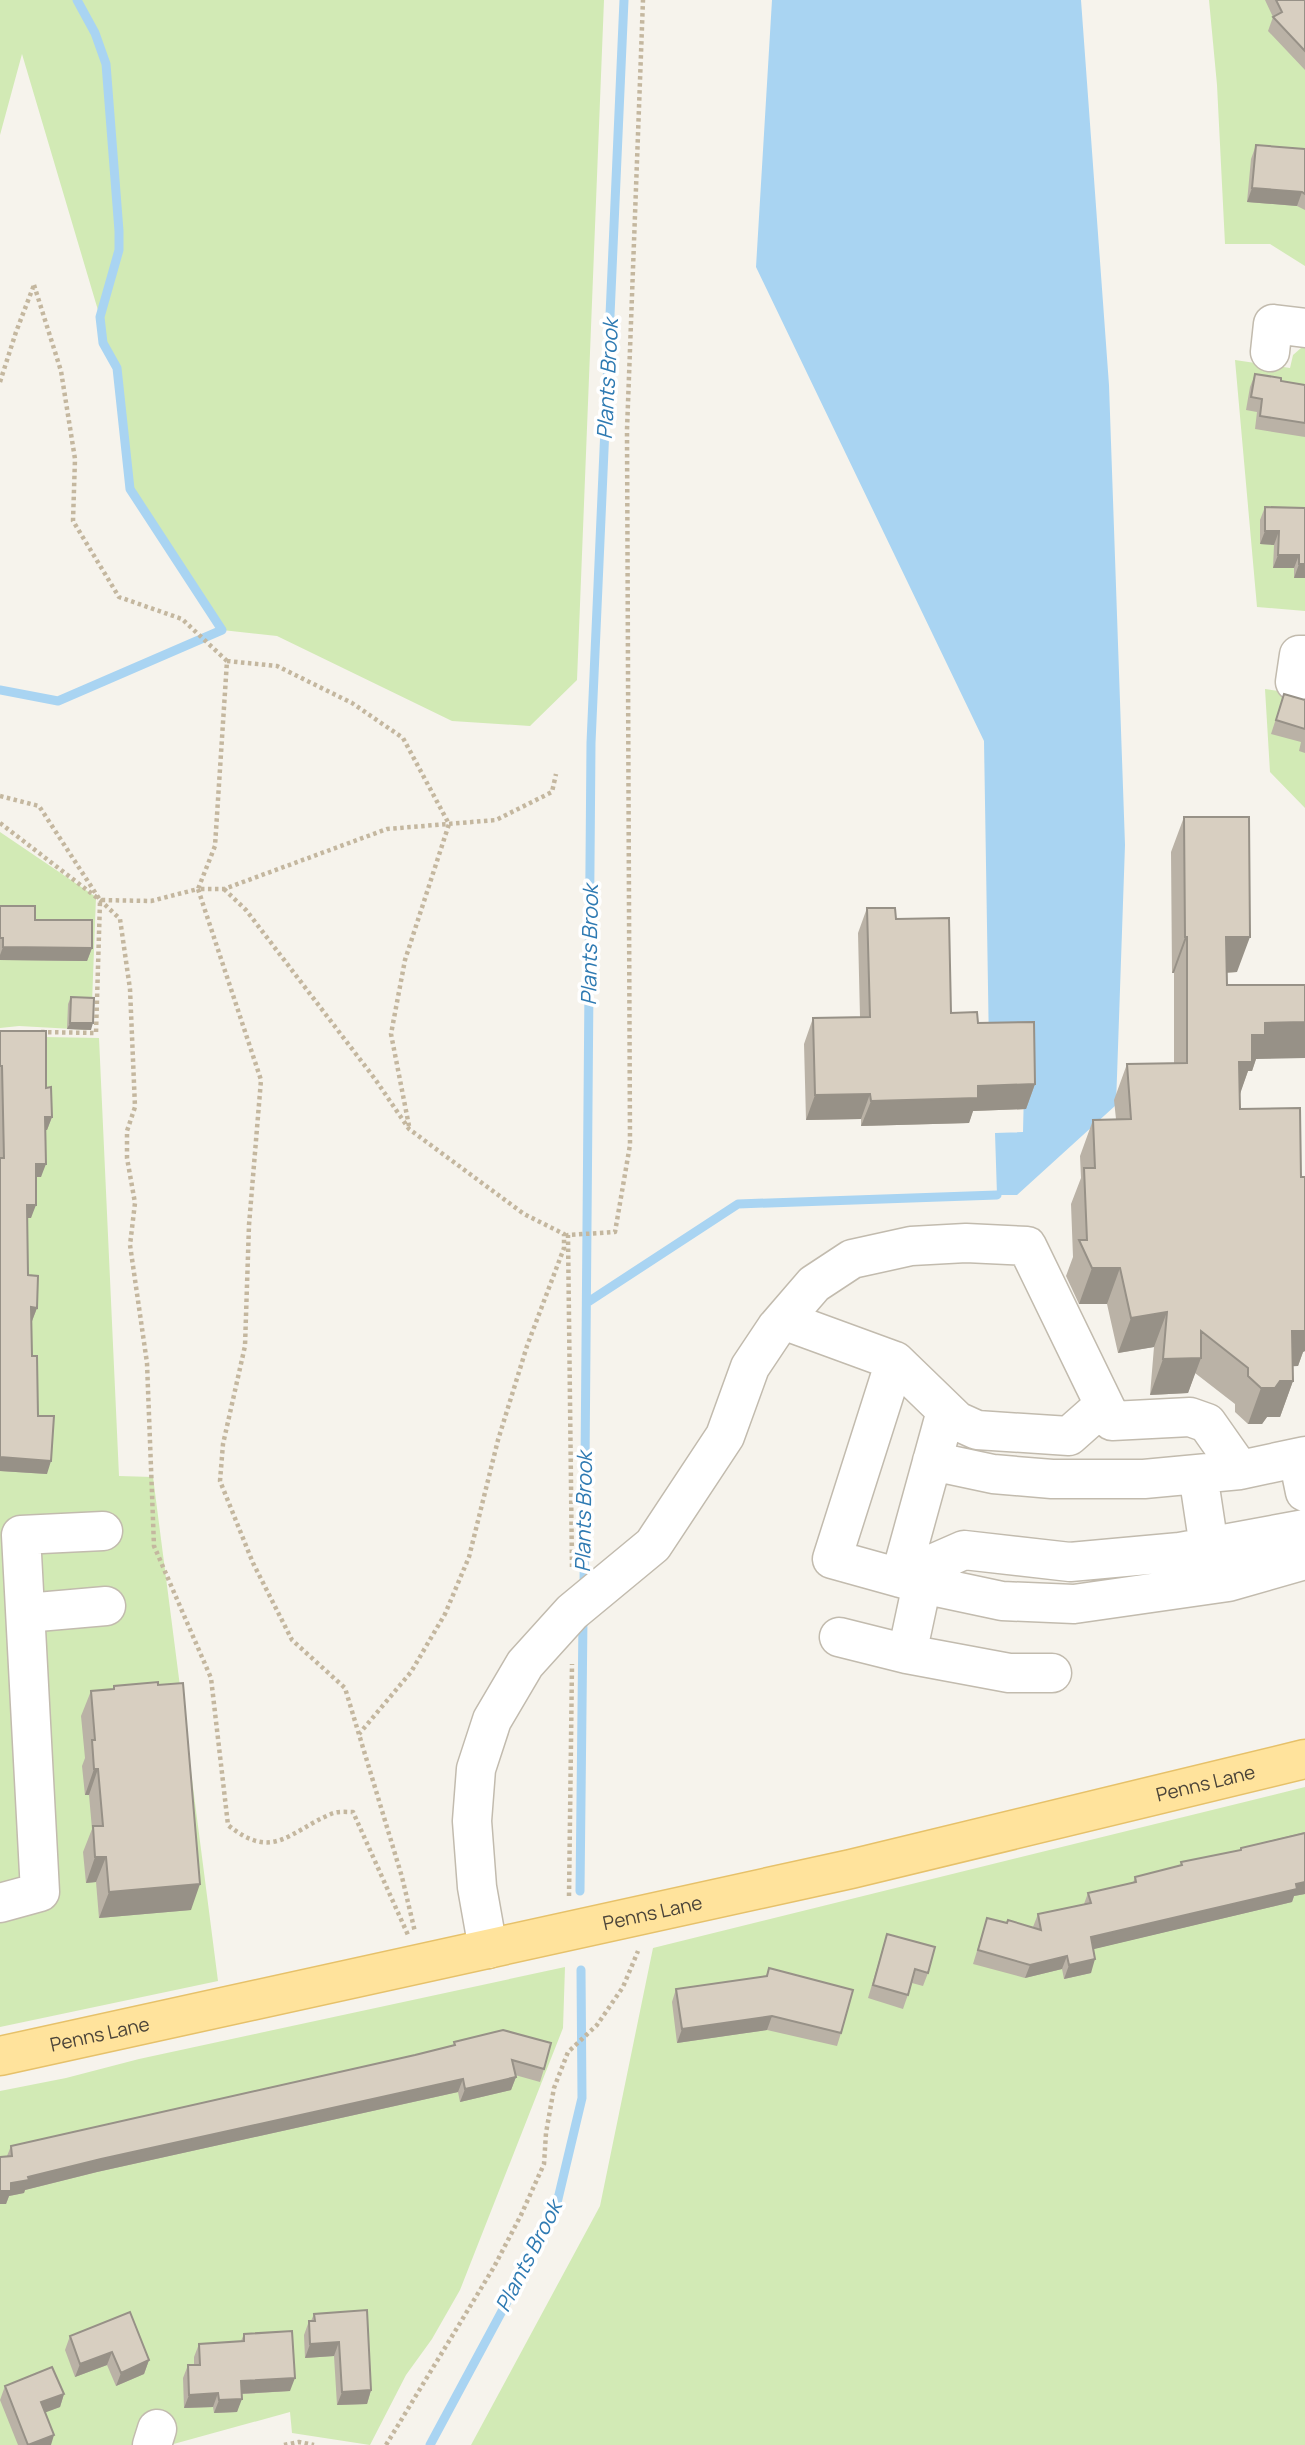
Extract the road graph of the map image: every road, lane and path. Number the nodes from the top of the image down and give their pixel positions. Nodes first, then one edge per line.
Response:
1 (643, 0) edge
2 (0, 382) edge
3 (227, 661) junction
4 (556, 774) dead end
5 (0, 796) edge
6 (0, 823) edge
7 (449, 824) junction
8 (198, 889) junction
9 (224, 890) junction
10 (100, 900) junction
11 (33, 1032) edge
12 (410, 1129) junction
13 (568, 1235) dead end
14 (783, 1320) junction
15 (895, 1361) junction
16 (1104, 1405) junction
17 (946, 1411) junction
18 (932, 1461) junction
19 (1303, 1469) edge
20 (1240, 1470) junction
21 (1198, 1474) junction
22 (1305, 1529) edge
23 (103, 1531) dead end
24 (1209, 1547) junction
25 (1305, 1560) edge
26 (911, 1581) junction
27 (1228, 1582) junction
28 (106, 1606) dead end
29 (26, 1613) junction
30 (839, 1637) dead end
31 (907, 1654) junction
32 (1052, 1673) dead end
33 (358, 1734) junction
34 (1305, 1759) edge
35 (0, 1903) edge
36 (642, 1941) dead end
37 (488, 1949) junction
38 (422, 1964) junction
39 (0, 2056) edge
40 (284, 2445) edge
41 (314, 2445) edge
42 (386, 2445) edge

1 - 13 path
2 - 3 path
3 - 7 path
3 - 8 path
4 - 7 path
5 - 10 path
6 - 10 path
7 - 9 path
7 - 12 path
8 - 9 path
8 - 10 path
8 - 33 path
9 - 12 path
10 - 11 path
10 - 38 path
12 - 33 path
14 - 15 lane
14 - 16 lane
14 - 37 lane
15 - 17 lane
15 - 26 lane
16 - 17 lane
16 - 20 lane
17 - 18 lane
18 - 21 lane
18 - 26 lane
19 - 20 lane
20 - 21 lane
21 - 24 lane
22 - 24 lane
23 - 29 lane
24 - 26 lane
24 - 27 lane
25 - 27 lane
26 - 27 lane
26 - 31 lane
28 - 29 lane
29 - 35 lane
30 - 31 lane
31 - 32 lane
33 - 38 path
34 - 37 main road, Penns Lane
36 - 42 path
37 - 38 main road, Penns Lane
38 - 39 main road, Penns Lane
40 - 41 path

